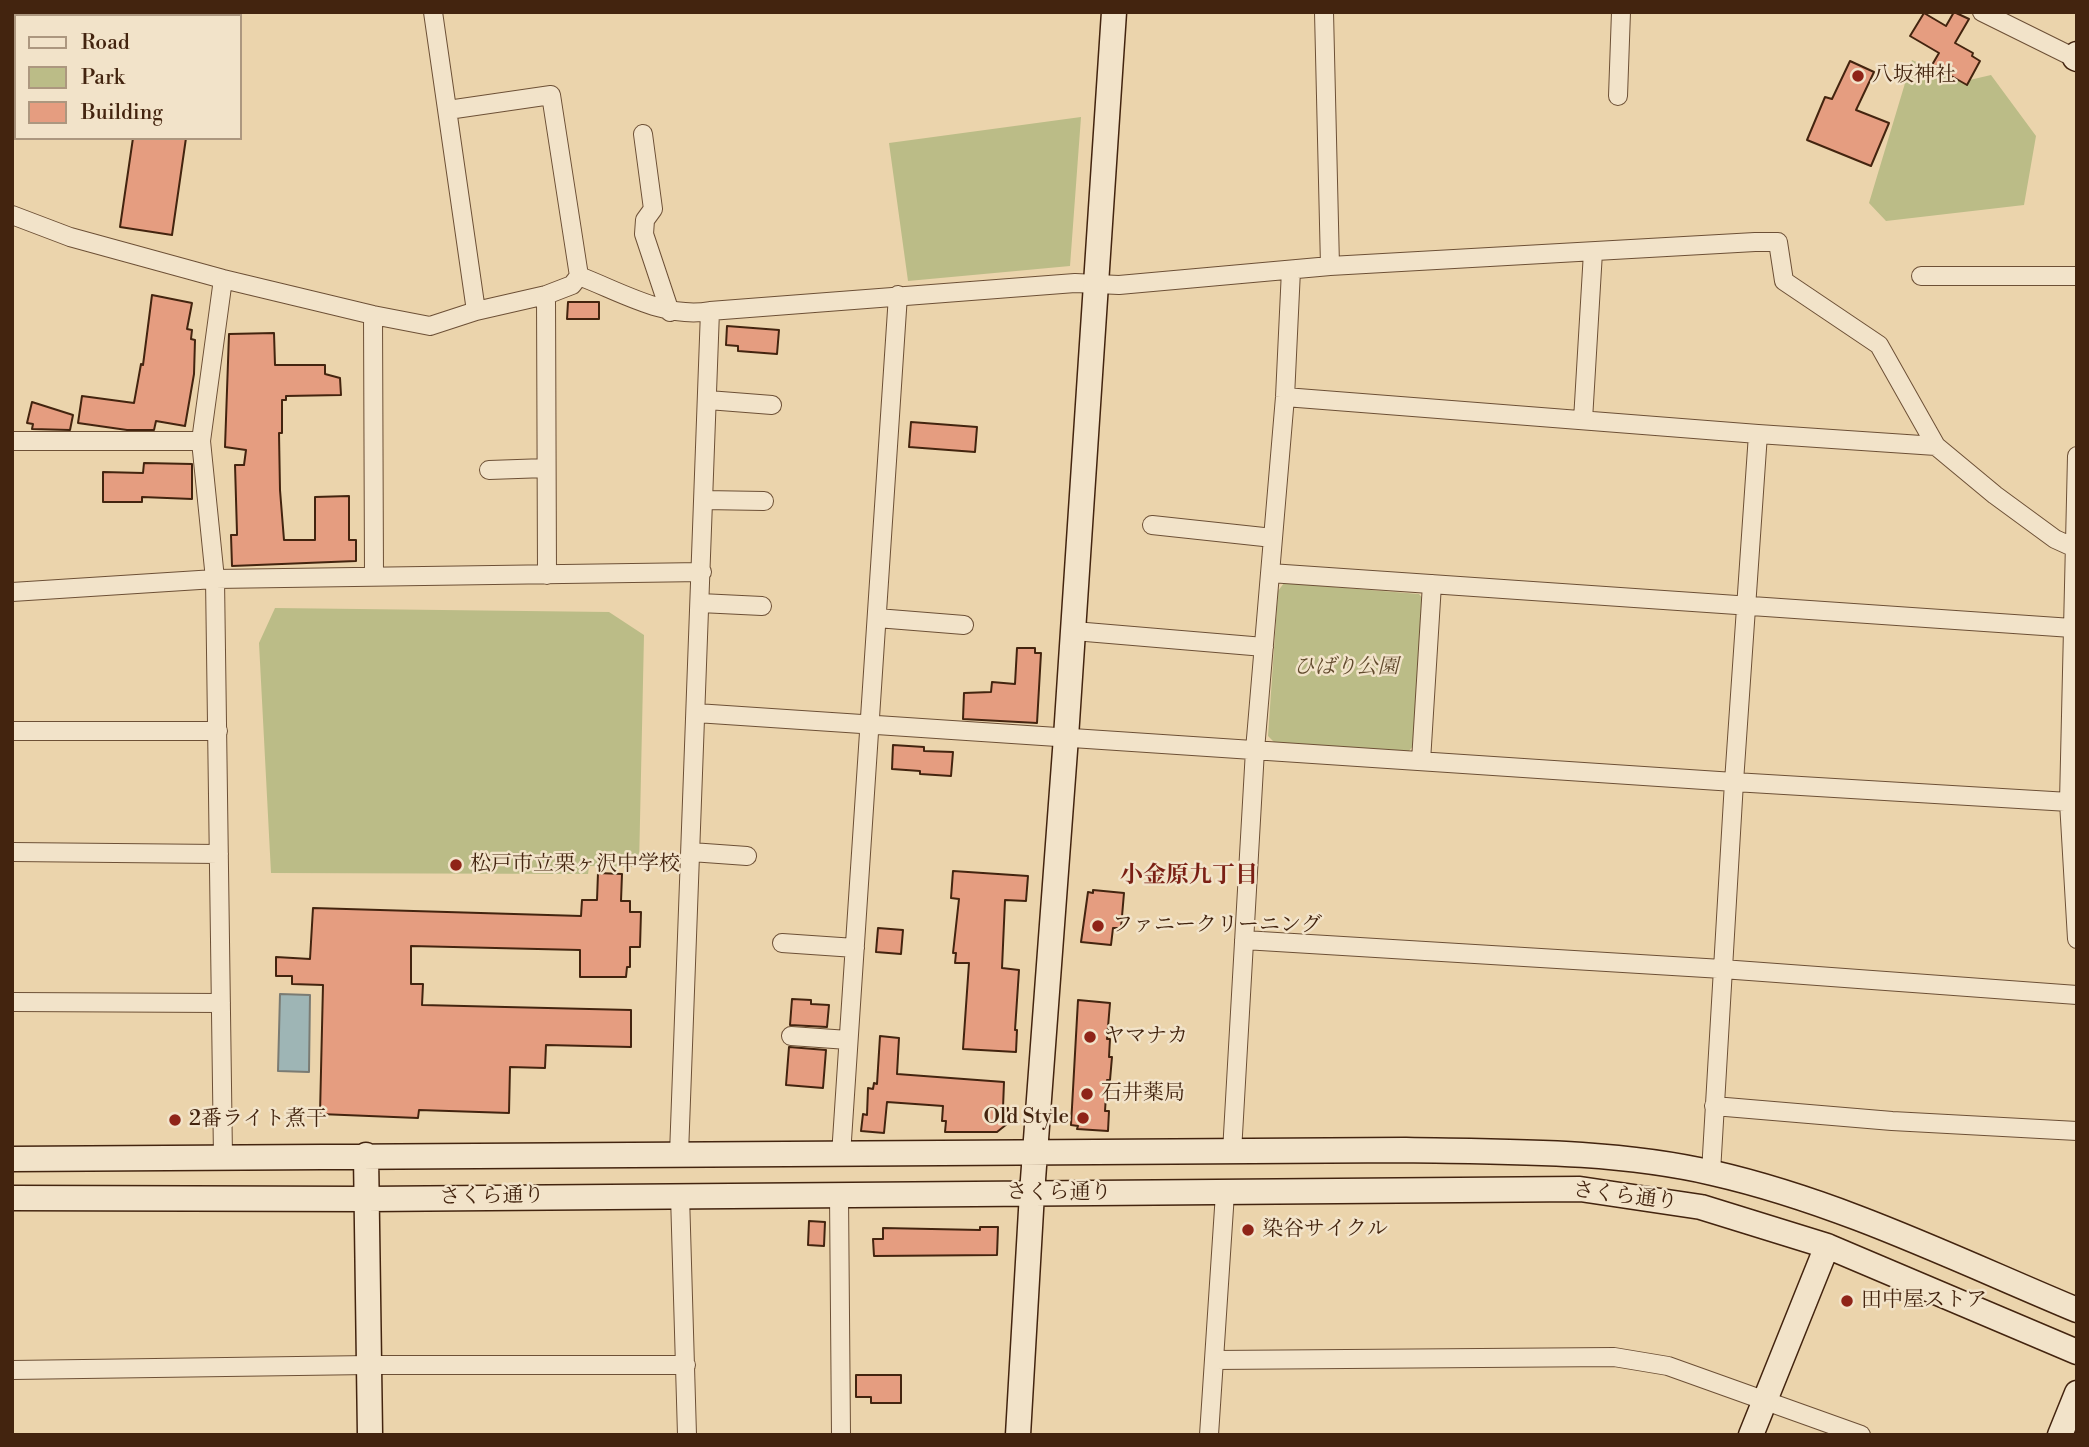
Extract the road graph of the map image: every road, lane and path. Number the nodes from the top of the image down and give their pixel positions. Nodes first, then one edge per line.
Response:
1 (433, 12) edge
2 (1114, 12) edge
3 (1324, 12) edge
4 (1622, 12) edge
5 (1982, 12) edge
6 (2076, 57) edge
7 (1618, 96) dead end
8 (448, 110) junction
9 (643, 134) dead end
10 (12, 215) edge
11 (1593, 252) junction
12 (1330, 266) junction
13 (1291, 270) junction
14 (579, 276) junction
15 (1921, 276) dead end
16 (2077, 276) edge
17 (223, 279) junction
18 (1097, 284) junction
19 (545, 295) junction
20 (898, 295) junction
21 (476, 311) junction
22 (710, 311) junction
23 (670, 312) junction
24 (373, 315) junction
25 (1285, 397) junction
26 (708, 400) junction
27 (772, 405) dead end
28 (1583, 420) junction
29 (1758, 435) junction
30 (12, 441) edge
31 (201, 441) junction
32 (1936, 446) junction
33 (2077, 456) edge
34 (545, 468) junction
35 (489, 470) dead end
36 (704, 500) junction
37 (764, 501) dead end
38 (1152, 525) dead end
39 (1273, 538) junction
40 (2076, 549) edge
41 (702, 572) junction
42 (1270, 573) junction
43 (547, 575) junction
44 (374, 576) junction
45 (215, 579) junction
46 (1432, 584) junction
47 (12, 593) edge
48 (700, 603) junction
49 (1747, 605) junction
50 (762, 606) dead end
51 (877, 618) junction
52 (964, 625) dead end
53 (2072, 628) junction
54 (1074, 631) junction
55 (1264, 647) junction
56 (696, 713) junction
57 (870, 724) junction
58 (12, 731) edge
59 (218, 731) junction
60 (1066, 737) junction
61 (1255, 750) junction
62 (1421, 761) junction
63 (1734, 782) junction
64 (2069, 802) junction
65 (12, 852) edge
66 (691, 852) junction
67 (219, 853) junction
68 (747, 856) dead end
69 (2077, 939) edge
70 (1244, 940) junction
71 (782, 943) dead end
72 (855, 948) junction
73 (1722, 969) junction
74 (2077, 995) edge
75 (12, 1002) edge
76 (221, 1003) junction
77 (791, 1036) dead end
78 (848, 1040) junction
79 (1714, 1106) junction
80 (2077, 1131) edge
81 (1232, 1152) junction
82 (679, 1154) junction
83 (1036, 1154) junction
84 (366, 1155) junction
85 (841, 1155) junction
86 (223, 1157) junction
87 (48, 1158) junction
88 (12, 1159) edge
89 (1711, 1172) junction
90 (1032, 1193) junction
91 (1225, 1193) junction
92 (680, 1195) junction
93 (839, 1195) junction
94 (12, 1198) edge
95 (50, 1198) junction
96 (367, 1199) junction
97 (1701, 1207) junction
98 (1827, 1246) junction
99 (2077, 1310) edge
100 (2077, 1352) edge
101 (1214, 1360) junction
102 (369, 1365) junction
103 (686, 1365) junction
104 (12, 1370) edge
105 (2077, 1393) edge
106 (1765, 1400) junction
107 (370, 1435) edge
108 (687, 1435) edge
109 (841, 1435) edge
110 (1018, 1435) edge
111 (1209, 1435) edge
112 (1751, 1435) edge
113 (1861, 1435) edge
114 (2060, 1435) edge

1 - 8 street
2 - 18 street
3 - 12 street
4 - 7 street
5 - 6 street
8 - 14 street
8 - 21 street
9 - 23 street
10 - 17 street
11 - 12 street
11 - 28 street
11 - 32 street
12 - 13 street
13 - 18 street
13 - 25 street
14 - 19 street
14 - 23 street
15 - 16 street
17 - 24 street
17 - 31 street
18 - 20 street
18 - 54 street
19 - 21 street
19 - 34 street
20 - 22 street
20 - 51 street
21 - 24 street
22 - 23 street
22 - 26 street
24 - 44 street
25 - 28 street
25 - 39 street
26 - 27 street
26 - 36 street
28 - 29 street
29 - 32 street
29 - 49 street
30 - 31 street
31 - 45 street
32 - 40 street
33 - 40 street
34 - 35 street
34 - 43 street
36 - 37 street
36 - 41 street
38 - 39 street
39 - 42 street
40 - 53 street
41 - 43 street
41 - 48 street
42 - 46 street
42 - 55 street
43 - 44 street
44 - 45 street
45 - 47 street
45 - 59 street
46 - 49 street
46 - 62 street
48 - 50 street
48 - 56 street
49 - 53 street
49 - 63 street
51 - 52 street
51 - 57 street
53 - 64 street
54 - 55 street
54 - 60 street
55 - 61 street
56 - 57 street
56 - 66 street
57 - 60 street
57 - 72 street
58 - 59 street
59 - 67 street
60 - 61 street
60 - 83 street
61 - 62 street
61 - 70 street
62 - 63 street
63 - 64 street
63 - 73 street
64 - 69 street
65 - 67 street
66 - 68 street
66 - 82 street
67 - 76 street
70 - 73 street
70 - 81 street
71 - 72 street
72 - 78 street
73 - 74 street
73 - 79 street
75 - 76 street
76 - 86 street
77 - 78 street
78 - 85 street
79 - 80 street
79 - 89 street
81 - 83 street, さくら通り
81 - 89 street, さくら通り
82 - 84 street, さくら通り
82 - 85 street, さくら通り
82 - 92 street
83 - 85 street, さくら通り
83 - 90 street
84 - 86 street, さくら通り
84 - 96 street
86 - 87 street, さくら通り
87 - 88 street, さくら通り
87 - 95 street
89 - 97 street
89 - 99 street, さくら通り
90 - 91 street, さくら通り
90 - 93 street, さくら通り
90 - 110 street
91 - 97 street, さくら通り
91 - 101 street
92 - 93 street, さくら通り
92 - 96 street, さくら通り
92 - 103 street
93 - 109 street
94 - 95 street, さくら通り
95 - 96 street, さくら通り
96 - 102 street
97 - 98 street, さくら通り
98 - 100 street, さくら通り
98 - 106 street
101 - 106 street
101 - 111 street
102 - 103 street
102 - 104 street
102 - 107 street
103 - 108 street
105 - 114 street
106 - 112 street
106 - 113 street

